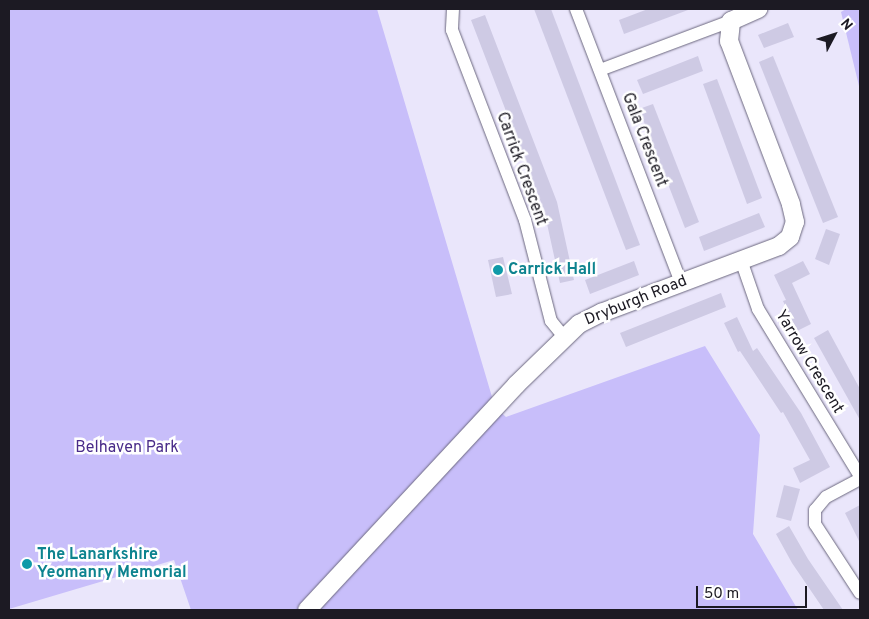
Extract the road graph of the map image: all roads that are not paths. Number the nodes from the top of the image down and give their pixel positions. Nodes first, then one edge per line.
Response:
1 (453, 9) edge
2 (576, 9) edge
3 (758, 9) edge
4 (731, 21) junction
5 (600, 70) junction
6 (741, 260) junction
7 (681, 282) junction
8 (565, 338) junction
9 (860, 477) edge
10 (860, 593) edge
11 (307, 610) edge

1 - 8 street, Carrick Crescent
2 - 5 street, Gala Crescent
3 - 4 street
4 - 5 street
4 - 6 street, Dryburgh Road
5 - 7 street, Gala Crescent
6 - 7 street, Dryburgh Road
6 - 9 street, Yarrow Crescent
7 - 8 street, Dryburgh Road
8 - 11 street, Dryburgh Road
9 - 10 street

